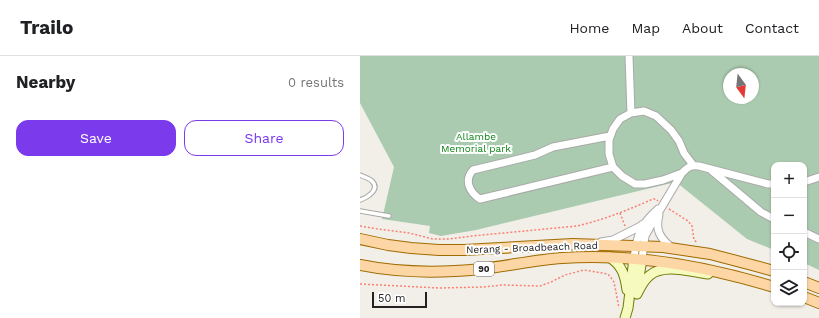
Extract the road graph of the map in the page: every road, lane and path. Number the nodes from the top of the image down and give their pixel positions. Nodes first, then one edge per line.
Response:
1 (629, 56) edge
2 (631, 113) junction
3 (610, 136) junction
4 (693, 165) junction
5 (613, 167) junction
6 (710, 169) junction
7 (682, 173) junction
8 (360, 176) edge
9 (819, 176) edge
10 (807, 181) edge
11 (771, 184) edge
12 (360, 200) edge
13 (663, 205) junction
14 (360, 211) edge
15 (390, 216) dead end
16 (771, 217) edge
17 (643, 224) junction
18 (360, 226) edge
19 (807, 233) edge
20 (360, 239) edge
21 (819, 239) edge
22 (698, 243) dead end
23 (590, 245) junction
24 (640, 246) junction
25 (672, 248) junction
26 (609, 257) junction
27 (638, 259) junction
28 (360, 265) edge
29 (771, 270) edge
30 (745, 278) junction
31 (807, 283) edge
32 (360, 284) edge
33 (771, 286) edge
34 (819, 288) edge
35 (636, 294) junction
36 (807, 298) edge
37 (819, 303) edge
38 (624, 313) edge
39 (631, 318) edge

1 - 2 street
2 - 3 street
2 - 4 street
3 - 5 street
3 - 5 street
4 - 6 street
4 - 7 street
5 - 7 street
6 - 11 street
6 - 16 street
7 - 13 street
8 - 12 lane
9 - 10 street
13 - 17 street
13 - 18 path
13 - 22 path
13 - 24 street
13 - 25 street
14 - 15 lane
17 - 23 street
17 - 24 street
19 - 21 street
20 - 23 main road, Nerang - Broadbeach Road / 90
23 - 24 main road, Nerang - Broadbeach Road / 90
24 - 25 main road, Nerang - Broadbeach Road / 90
24 - 27 street
25 - 29 main road, Nerang - Broadbeach Road / 90
26 - 27 main road, Nerang - Broadbeach Road / 90
26 - 28 main road, Nerang - Broadbeach Road / 90
26 - 38 street
27 - 30 main road, Nerang - Broadbeach Road / 90
27 - 35 street
27 - 38 street
30 - 33 main road, Nerang - Broadbeach Road / 90
30 - 35 street
31 - 34 main road
32 - 38 path
35 - 39 street
36 - 37 main road

